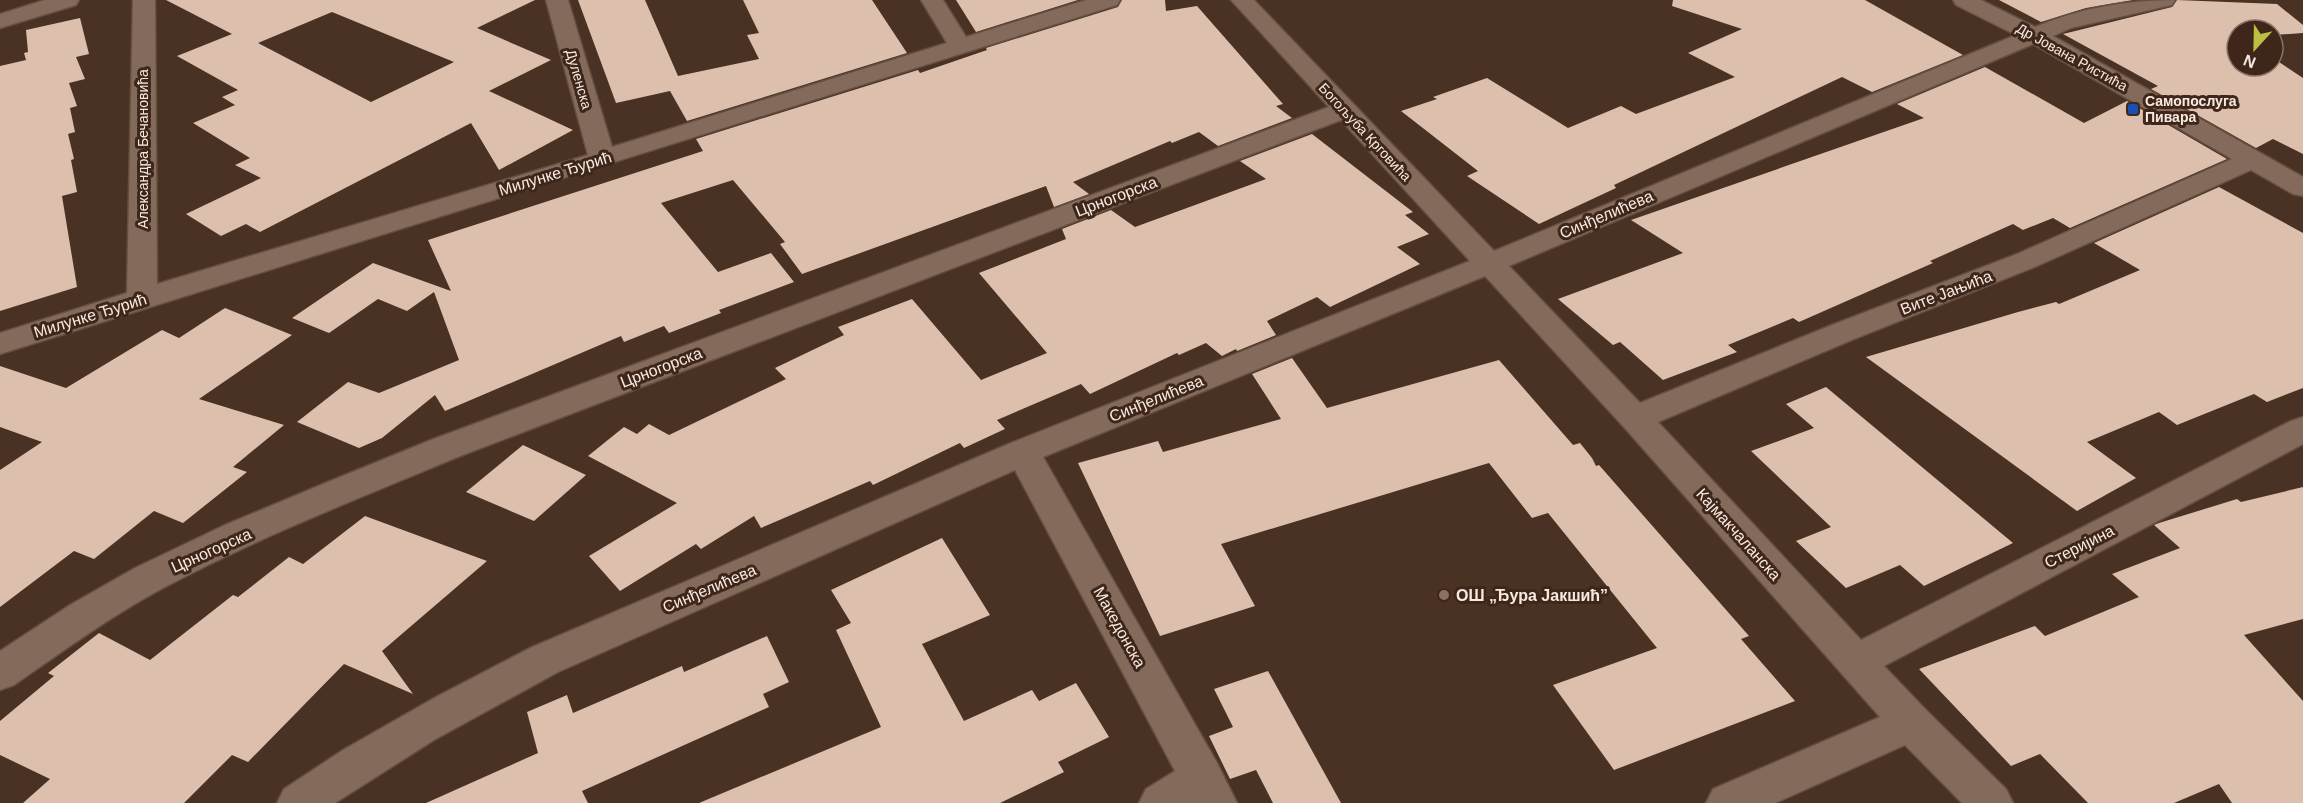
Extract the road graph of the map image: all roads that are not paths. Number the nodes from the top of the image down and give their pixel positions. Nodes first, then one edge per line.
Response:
1 (68, 0) edge
2 (144, 0) edge
3 (557, 0) edge
4 (932, 0) edge
5 (1109, 0) edge
6 (1242, 0) edge
7 (1964, 0) edge
8 (2164, 0) edge
9 (0, 21) edge
10 (2034, 35) junction
11 (960, 46) junction
12 (1344, 110) junction
13 (602, 159) junction
14 (2253, 159) junction
15 (2303, 188) edge
16 (1488, 264) junction
17 (142, 298) junction
18 (0, 344) edge
19 (1635, 418) junction
20 (2303, 429) edge
21 (1023, 452) junction
22 (1855, 662) junction
23 (0, 673) edge
24 (1911, 723) junction
25 (1209, 790) edge
26 (299, 803) edge
27 (1161, 803) edge
28 (1728, 803) edge
29 (1991, 803) edge

1 - 9 street
2 - 17 street, Александра Бечановића
3 - 13 street, Дуленска
4 - 11 street
5 - 11 street, Милунке Ђурић
6 - 12 street, Богољуба Крговића
7 - 10 street, Др Јована Ристића
8 - 10 street, Синђелићева
10 - 14 street, Др Јована Ристића
10 - 16 street, Синђелићева
11 - 13 street, Милунке Ђурић
12 - 16 street, Богољуба Крговића
12 - 23 street, Црногорска
13 - 17 street, Милунке Ђурић
14 - 15 street, Др Јована Ристића
14 - 19 street, Вите Јањића
16 - 19 street, Кајмакчаланска
16 - 21 street, Синђелићева
17 - 18 street, Милунке Ђурић
19 - 22 street, Кајмакчаланска
20 - 22 street, Стеријина
21 - 25 street, Македонска
21 - 26 street, Синђелићева
22 - 24 street, Кајмакчаланска
24 - 28 street
24 - 29 street, Кајмакчаланска
25 - 27 street

